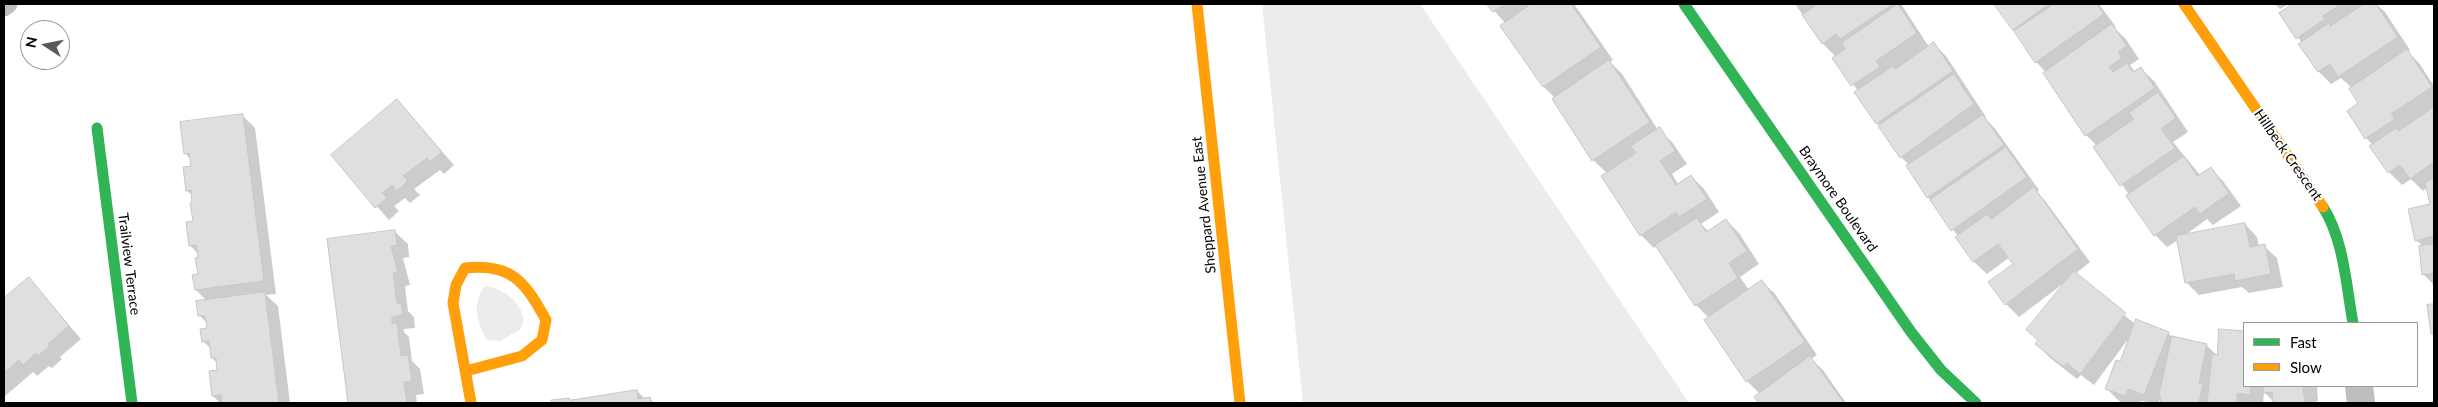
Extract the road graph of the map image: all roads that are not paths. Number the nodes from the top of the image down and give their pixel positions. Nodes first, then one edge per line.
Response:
1 (8, 4) edge
2 (1197, 4) edge
3 (1684, 4) edge
4 (2184, 4) edge
5 (4, 7) edge
6 (97, 128) dead end
7 (2353, 322) edge
8 (466, 371) junction
9 (2360, 387) edge
10 (132, 403) edge
11 (471, 403) edge
12 (1240, 403) edge
13 (1976, 403) edge
14 (2361, 403) edge

1 - 5 lane
2 - 12 street, Sheppard Avenue East
3 - 13 street, Braymore Boulevard
4 - 7 street, Hillbeck Crescent
6 - 10 street, Trailview Terrace
8 - 8 street
8 - 11 street
9 - 14 street

